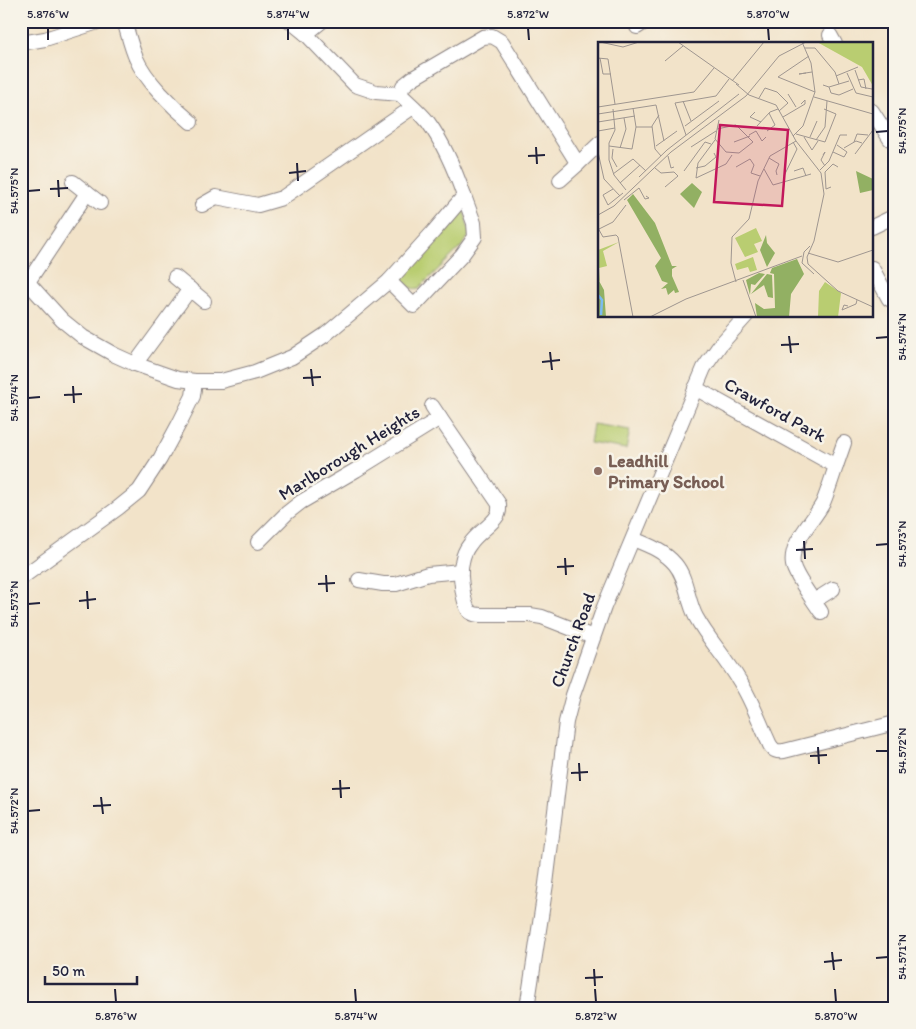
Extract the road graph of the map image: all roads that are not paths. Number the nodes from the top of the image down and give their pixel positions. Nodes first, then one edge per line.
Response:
1 (101, 21) edge
2 (124, 21) edge
3 (290, 21) edge
4 (322, 21) edge
5 (306, 34) junction
6 (21, 43) edge
7 (400, 94) junction
8 (414, 107) junction
9 (874, 114) edge
10 (192, 122) dead end
11 (890, 139) dead end
12 (598, 146) edge
13 (578, 164) junction
14 (560, 180) dead end
15 (73, 182) dead end
16 (87, 193) junction
17 (464, 196) junction
18 (100, 203) dead end
19 (202, 205) dead end
20 (895, 216) edge
21 (874, 226) edge
22 (874, 272) edge
23 (175, 277) dead end
24 (24, 278) edge
25 (389, 281) junction
26 (190, 290) junction
27 (889, 299) dead end
28 (204, 301) dead end
29 (744, 318) edge
30 (135, 364) junction
31 (195, 381) junction
32 (695, 388) junction
33 (844, 443) dead end
34 (836, 466) junction
35 (633, 539) junction
36 (258, 542) dead end
37 (461, 571) junction
38 (21, 578) edge
39 (359, 580) dead end
40 (833, 589) dead end
41 (593, 636) junction
42 (895, 723) edge
43 (526, 1008) edge

1 - 6 street
2 - 10 street
3 - 5 street
4 - 5 street
5 - 7 street
7 - 8 street
7 - 13 street
8 - 17 street
8 - 19 street
9 - 11 street
12 - 13 street
13 - 14 street
15 - 16 street
16 - 18 street
16 - 24 street
17 - 25 street
17 - 25 street
20 - 21 street
22 - 27 street
23 - 26 street
24 - 30 street
25 - 31 street
26 - 28 street
26 - 30 street
29 - 32 street, Church Road
30 - 31 street
31 - 38 street
32 - 34 street, Crawford Park
32 - 35 street, Church Road
33 - 34 street, Crawford Park
34 - 40 street, Crawford Park
35 - 41 street, Church Road
35 - 42 street
36 - 37 street, Marlborough Heights
37 - 39 street
37 - 41 street, Marlborough Heights
41 - 43 street, Church Road

